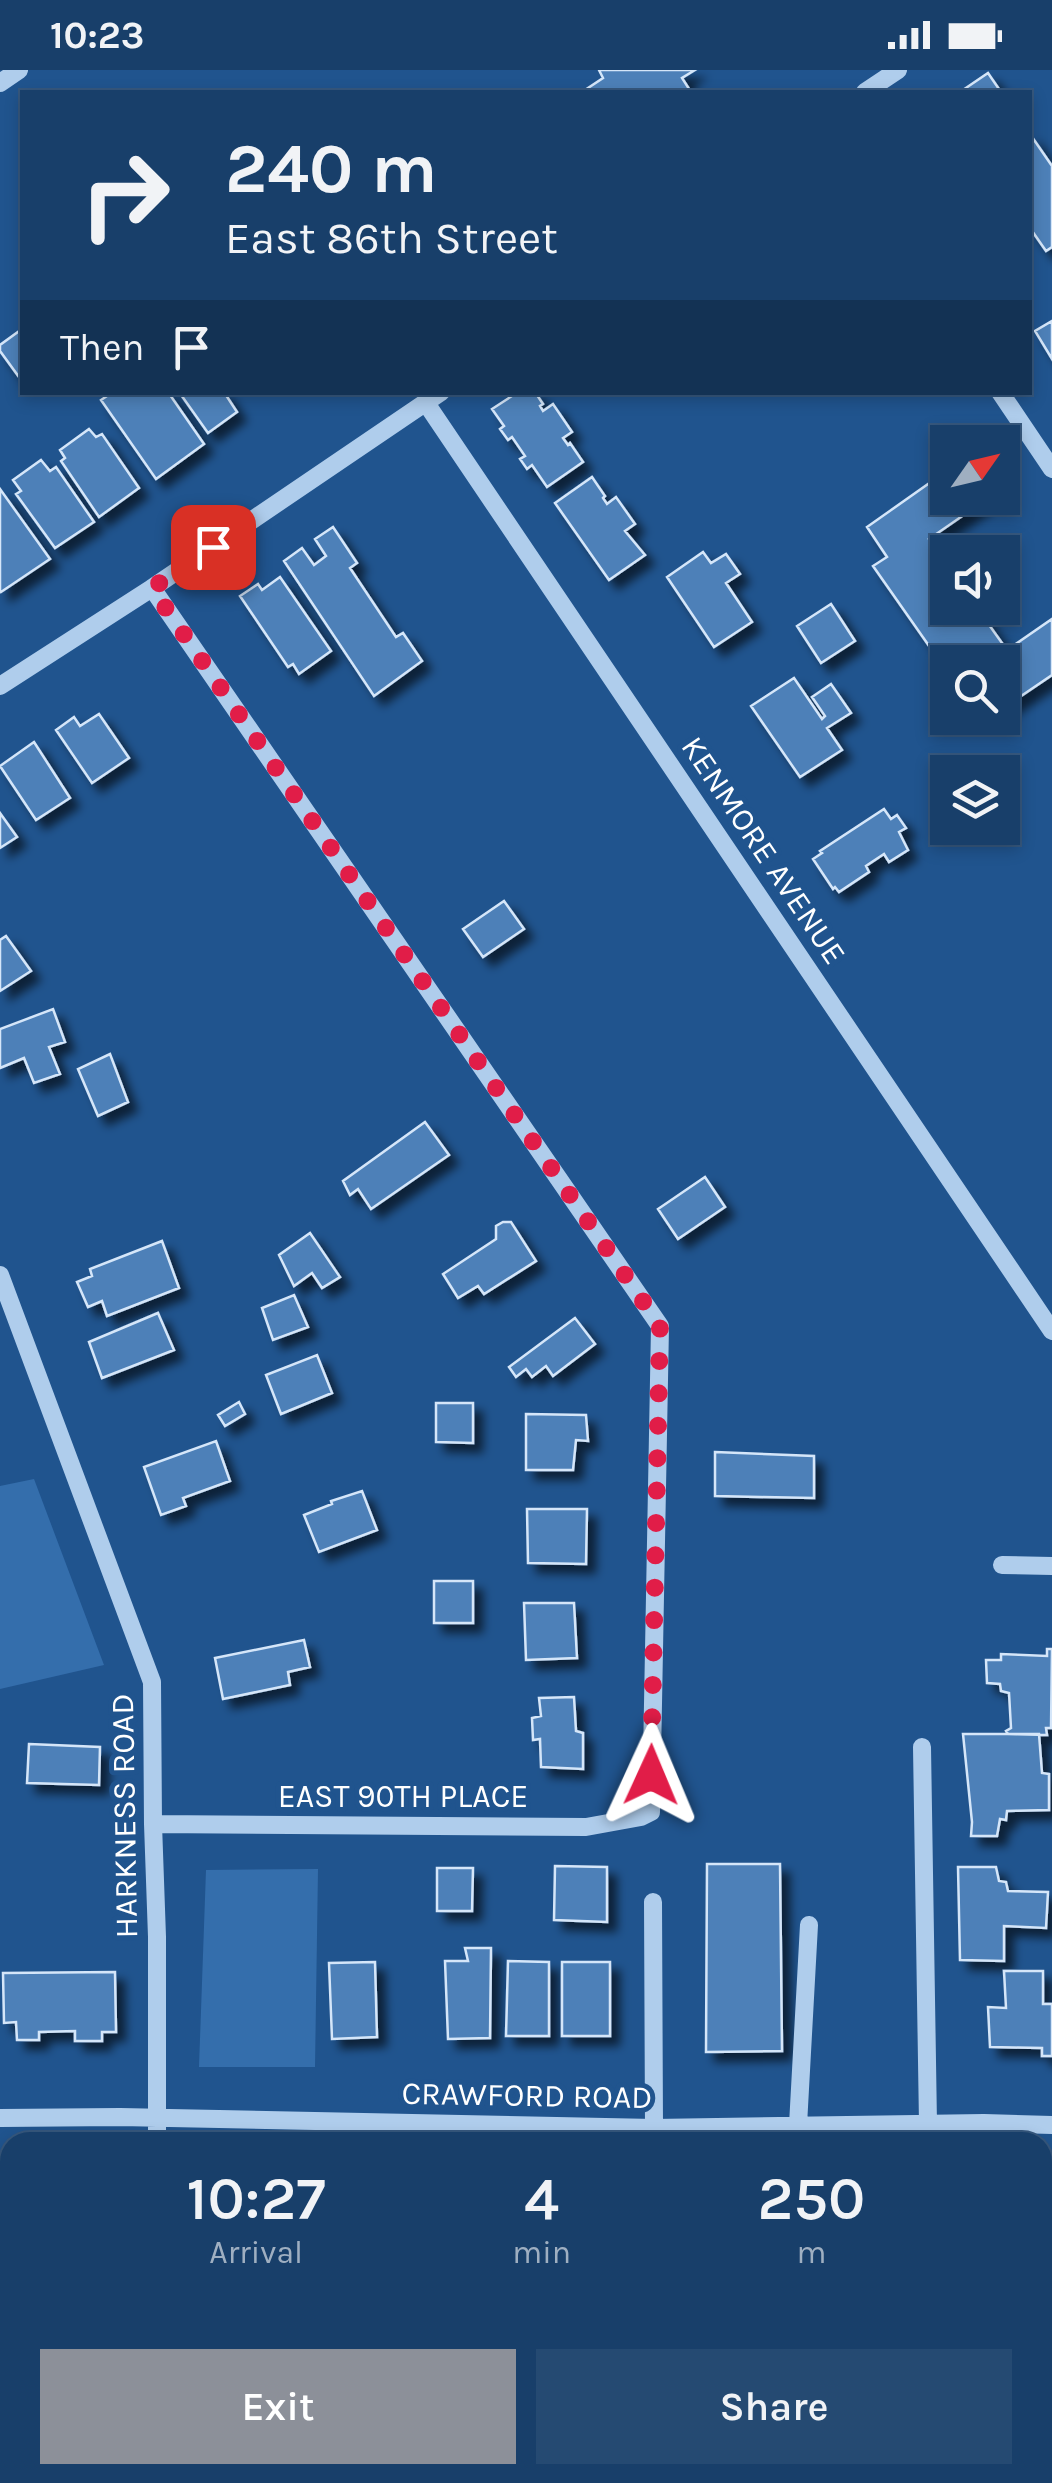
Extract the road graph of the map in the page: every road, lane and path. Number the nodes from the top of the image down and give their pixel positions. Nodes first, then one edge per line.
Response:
1 (19, 70) edge
2 (898, 70) edge
3 (0, 83) edge
4 (868, 90) edge
5 (1002, 395) edge
6 (434, 398) edge
7 (1052, 469) edge
8 (152, 588) junction
9 (0, 686) edge
10 (0, 1275) edge
11 (1052, 1331) edge
12 (1002, 1565) dead end
13 (1052, 1566) edge
14 (922, 1747) dead end
15 (153, 1824) junction
16 (653, 1902) dead end
17 (809, 1925) dead end
18 (0, 2118) edge
19 (157, 2118) junction
20 (928, 2124) junction
21 (798, 2125) junction
22 (1052, 2125) edge
23 (654, 2128) junction
24 (157, 2132) edge

1 - 3 street
2 - 4 street
5 - 7 street
6 - 8 street
6 - 11 street, KENMORE AVENUE
8 - 9 street
8 - 15 street, EAST 90TH PLACE
10 - 15 street, HARKNESS ROAD
12 - 13 street
14 - 20 street
15 - 19 street, HARKNESS ROAD
16 - 23 street
17 - 21 street
18 - 19 street, CRAWFORD ROAD
19 - 23 street, CRAWFORD ROAD
19 - 24 street, HARKNESS ROAD
20 - 21 street, CRAWFORD ROAD
20 - 22 street, CRAWFORD ROAD
21 - 23 street, CRAWFORD ROAD

